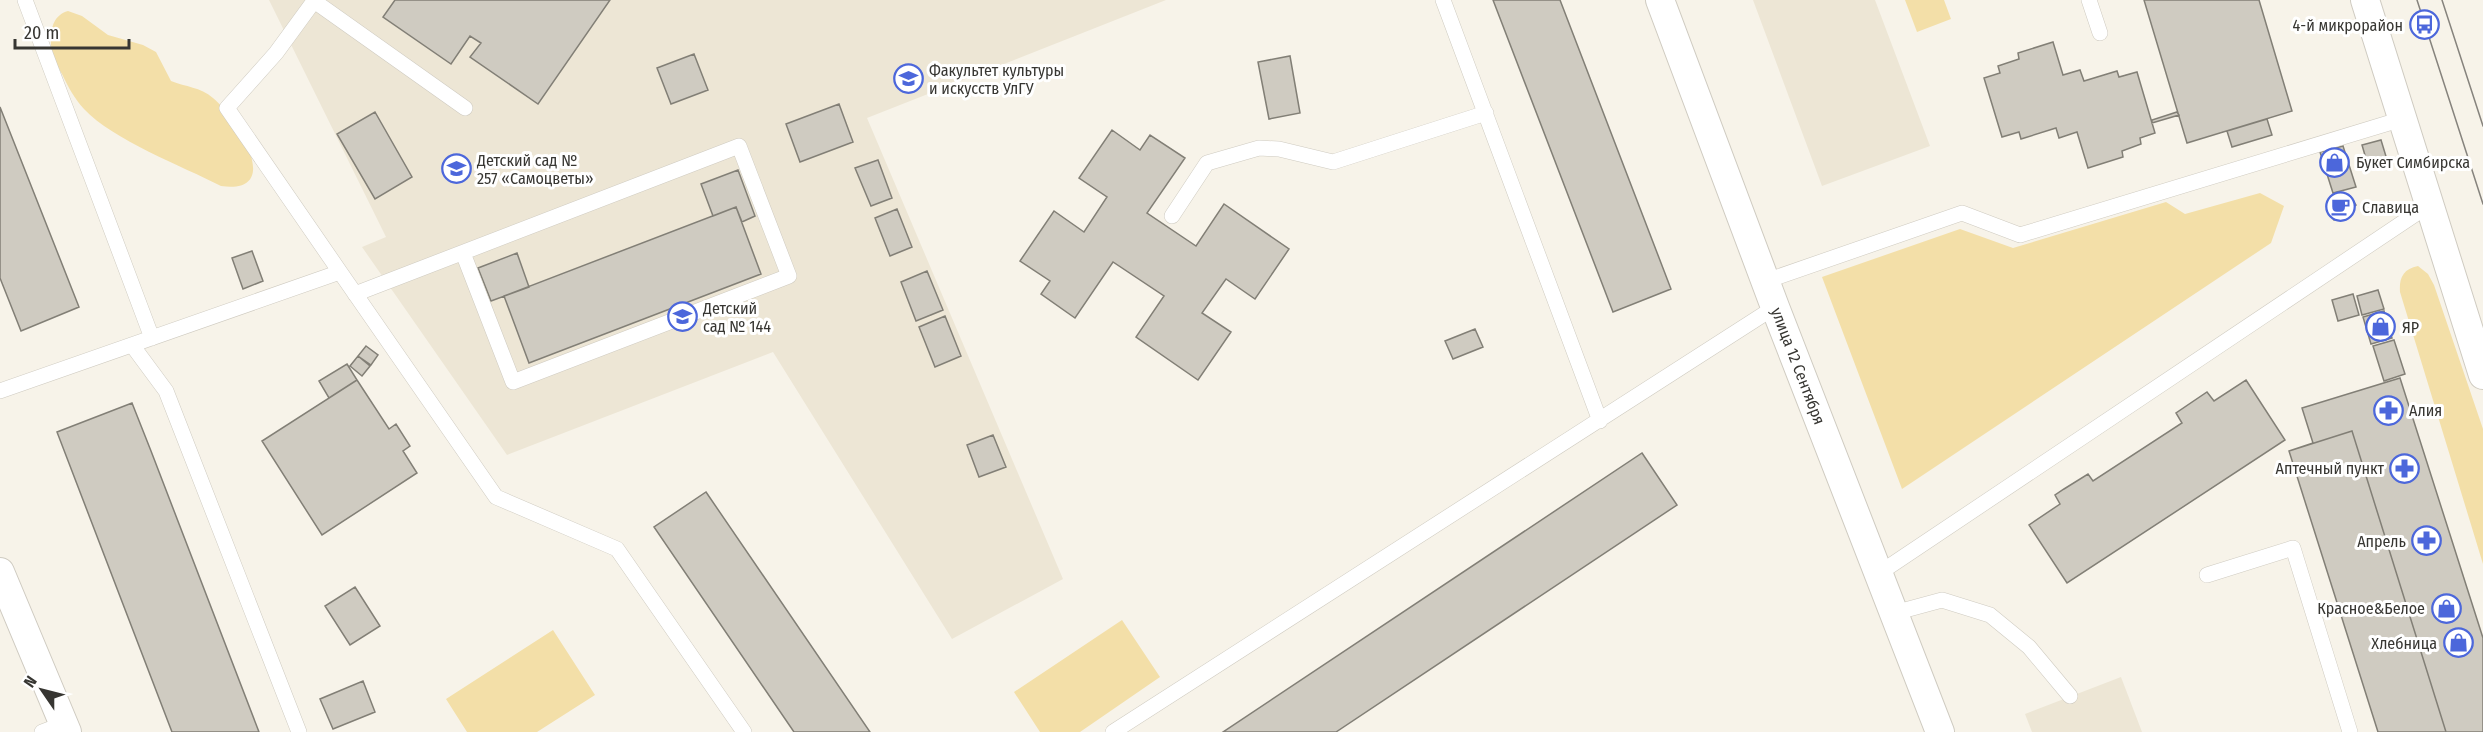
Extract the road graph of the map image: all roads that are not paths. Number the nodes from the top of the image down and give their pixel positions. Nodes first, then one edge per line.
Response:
1 (24, 0) edge
2 (1443, 0) edge
3 (1660, 0) edge
4 (2090, 0) edge
5 (2365, 0) edge
6 (314, 1) edge
7 (2100, 33) dead end
8 (465, 108) dead end
9 (1486, 113) junction
10 (2402, 119) junction
11 (2429, 205) junction
12 (1172, 216) dead end
13 (464, 253) junction
14 (340, 272) junction
15 (355, 294) junction
16 (1771, 294) junction
17 (152, 338) junction
18 (132, 345) junction
19 (2483, 375) edge
20 (0, 391) edge
21 (1600, 421) junction
22 (0, 572) edge
23 (1878, 574) junction
24 (2207, 575) dead end
25 (1894, 613) junction
26 (2070, 696) dead end
27 (57, 729) edge
28 (299, 732) edge
29 (744, 732) edge
30 (1113, 732) edge
31 (1940, 732) edge
32 (2350, 732) edge

1 - 17 lane
2 - 9 lane
3 - 16 street, улица 12 Сентября
4 - 7 lane
5 - 10 street
6 - 8 lane
6 - 14 lane
9 - 12 lane
9 - 21 lane
10 - 11 street
10 - 16 lane
11 - 19 street
11 - 23 lane
13 - 13 lane
13 - 15 lane
14 - 15 lane
14 - 17 lane
15 - 29 lane
16 - 21 lane
16 - 23 street, улица 12 Сентября
17 - 18 lane
18 - 20 lane
18 - 28 lane
21 - 30 lane
22 - 27 street
23 - 25 street, улица 12 Сентября
24 - 32 lane
25 - 26 lane
25 - 31 street, улица 12 Сентября

